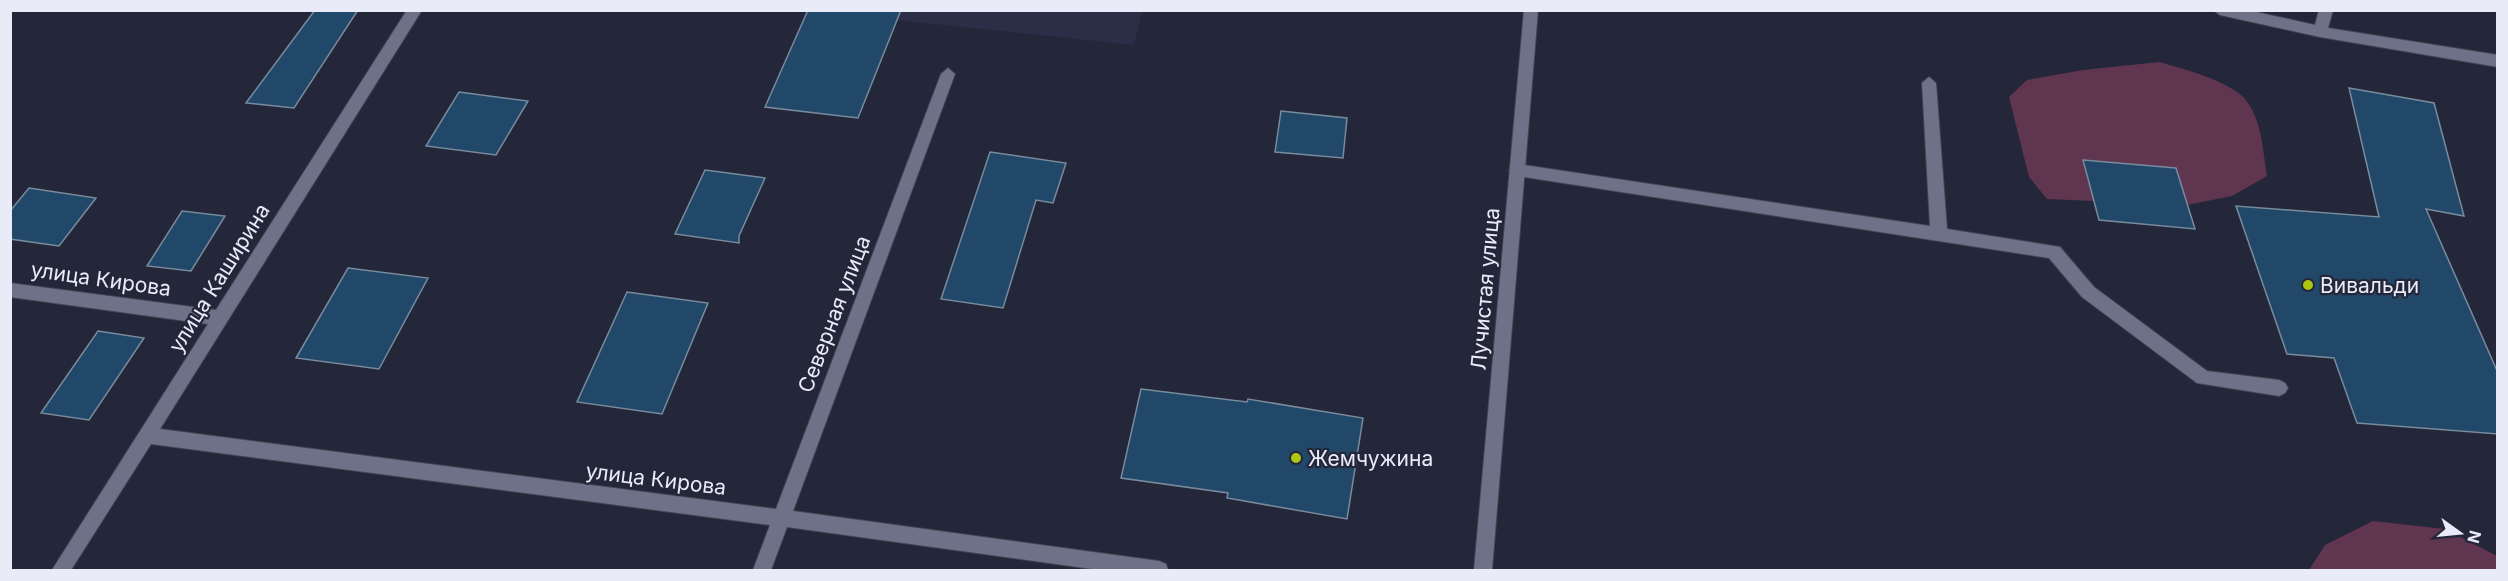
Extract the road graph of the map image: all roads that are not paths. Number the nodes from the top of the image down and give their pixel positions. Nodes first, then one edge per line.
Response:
1 (415, 10) edge
2 (1531, 10) edge
3 (2220, 10) edge
4 (2326, 10) edge
5 (2320, 32) junction
6 (2498, 61) edge
7 (948, 74) dead end
8 (1929, 83) dead end
9 (1517, 170) junction
10 (1939, 235) junction
11 (10, 290) edge
12 (220, 318) junction
13 (2279, 388) dead end
14 (146, 435) junction
15 (782, 518) junction
16 (61, 570) edge
17 (762, 570) edge
18 (1159, 570) edge
19 (1483, 570) edge

1 - 12 street, улица Каширина
2 - 9 street, Лучистая улица
3 - 5 street
4 - 5 street
5 - 6 street
7 - 15 street, Северная улица
8 - 10 street
9 - 10 street
9 - 19 street, Лучистая улица
10 - 13 street
11 - 12 street, улица Кирова
12 - 14 street, улица Каширина
14 - 15 street, улица Кирова
14 - 16 street, улица Каширина
15 - 17 street, Северная улица
15 - 18 street, улица Кирова

